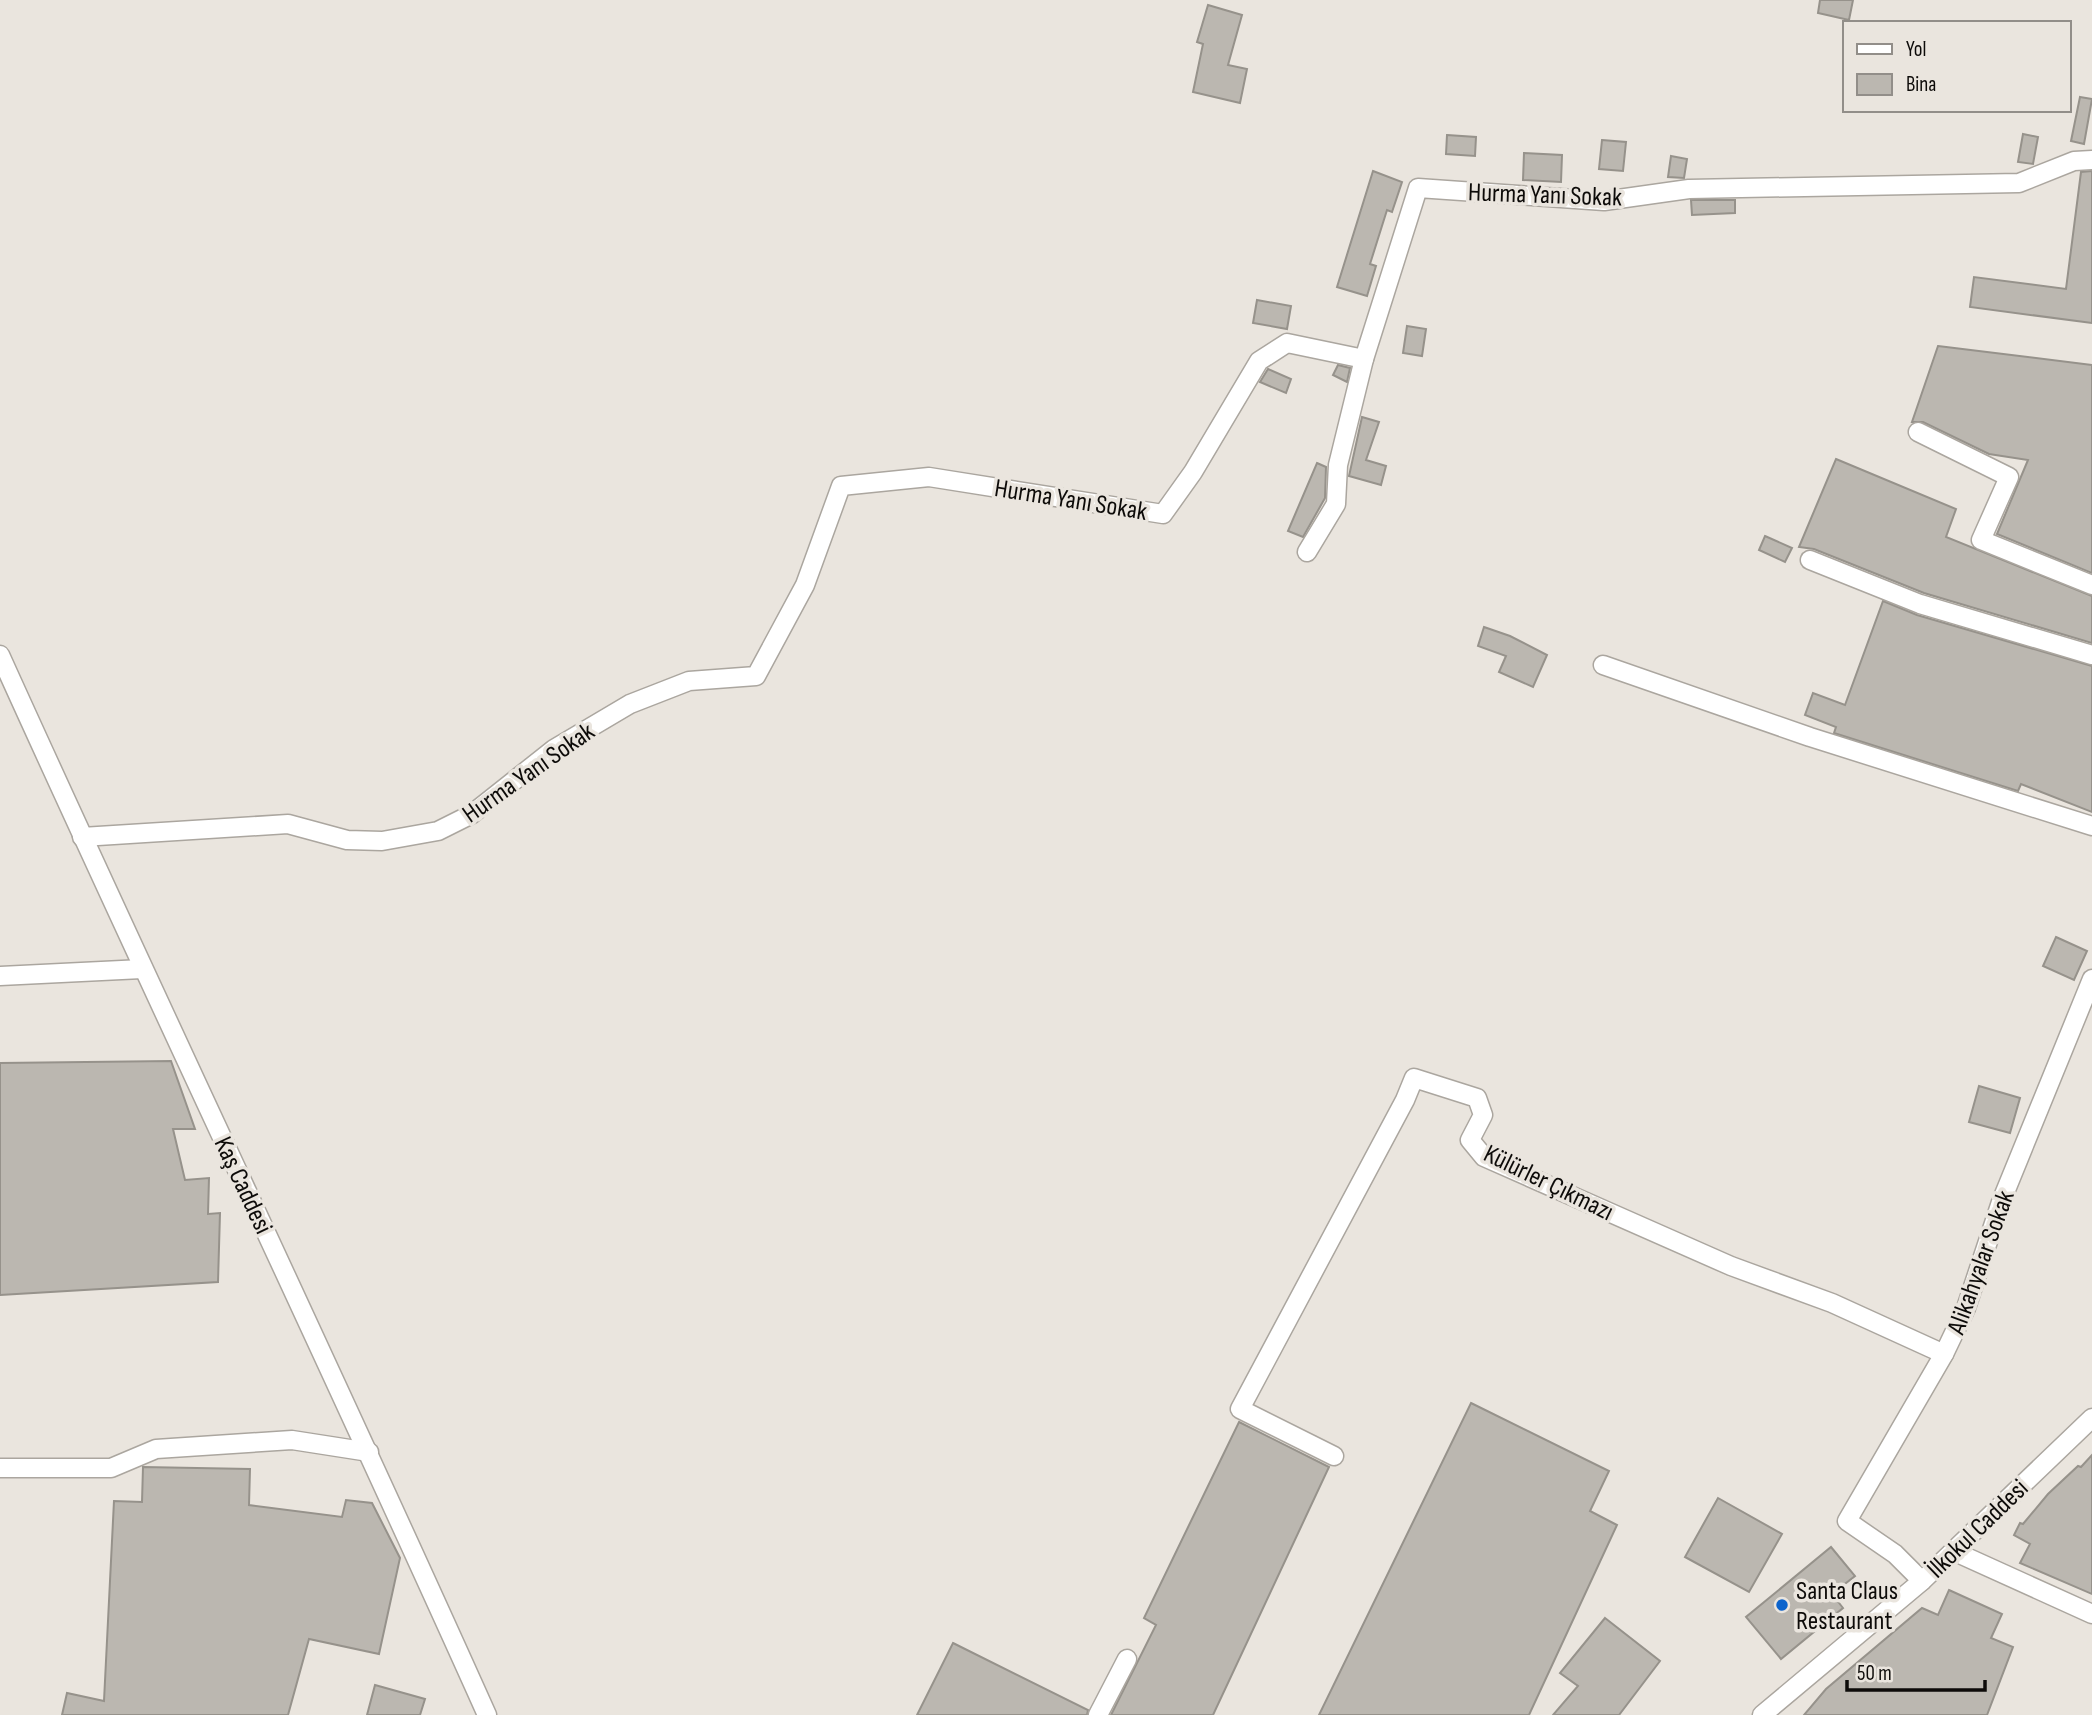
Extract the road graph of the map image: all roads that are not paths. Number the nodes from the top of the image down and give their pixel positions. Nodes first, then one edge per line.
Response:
1 (2092, 160) edge
2 (1364, 359) junction
3 (1917, 432) dead end
4 (1307, 552) dead end
5 (1810, 560) dead end
6 (2092, 585) edge
7 (0, 654) edge
8 (2092, 655) edge
9 (1603, 665) dead end
10 (2092, 826) edge
11 (82, 836) junction
12 (142, 969) junction
13 (0, 976) edge
14 (2092, 979) edge
15 (1944, 1354) junction
16 (2092, 1418) edge
17 (369, 1452) junction
18 (1334, 1456) dead end
19 (0, 1468) edge
20 (1953, 1551) junction
21 (1922, 1581) junction
22 (2092, 1614) edge
23 (1127, 1659) dead end
24 (487, 1715) edge
25 (1098, 1715) edge
26 (1762, 1715) edge

1 - 2 street, Hurma Yanı Sokak
2 - 4 street
2 - 11 street, Hurma Yanı Sokak
3 - 6 street
5 - 8 street
7 - 11 street, Kaş Caddesi
9 - 10 street
11 - 12 street, Kaş Caddesi
12 - 13 street
12 - 17 street, Kaş Caddesi
14 - 15 street, Alikahyalar Sokak
15 - 18 street, Külürler Çıkmazı
15 - 21 street, Alikahyalar Sokak
16 - 20 street, İlkokul Caddesi
17 - 19 street
17 - 24 street, Kaş Caddesi
20 - 21 street, İlkokul Caddesi
20 - 22 street
21 - 26 street, İlkokul Caddesi
23 - 25 street

